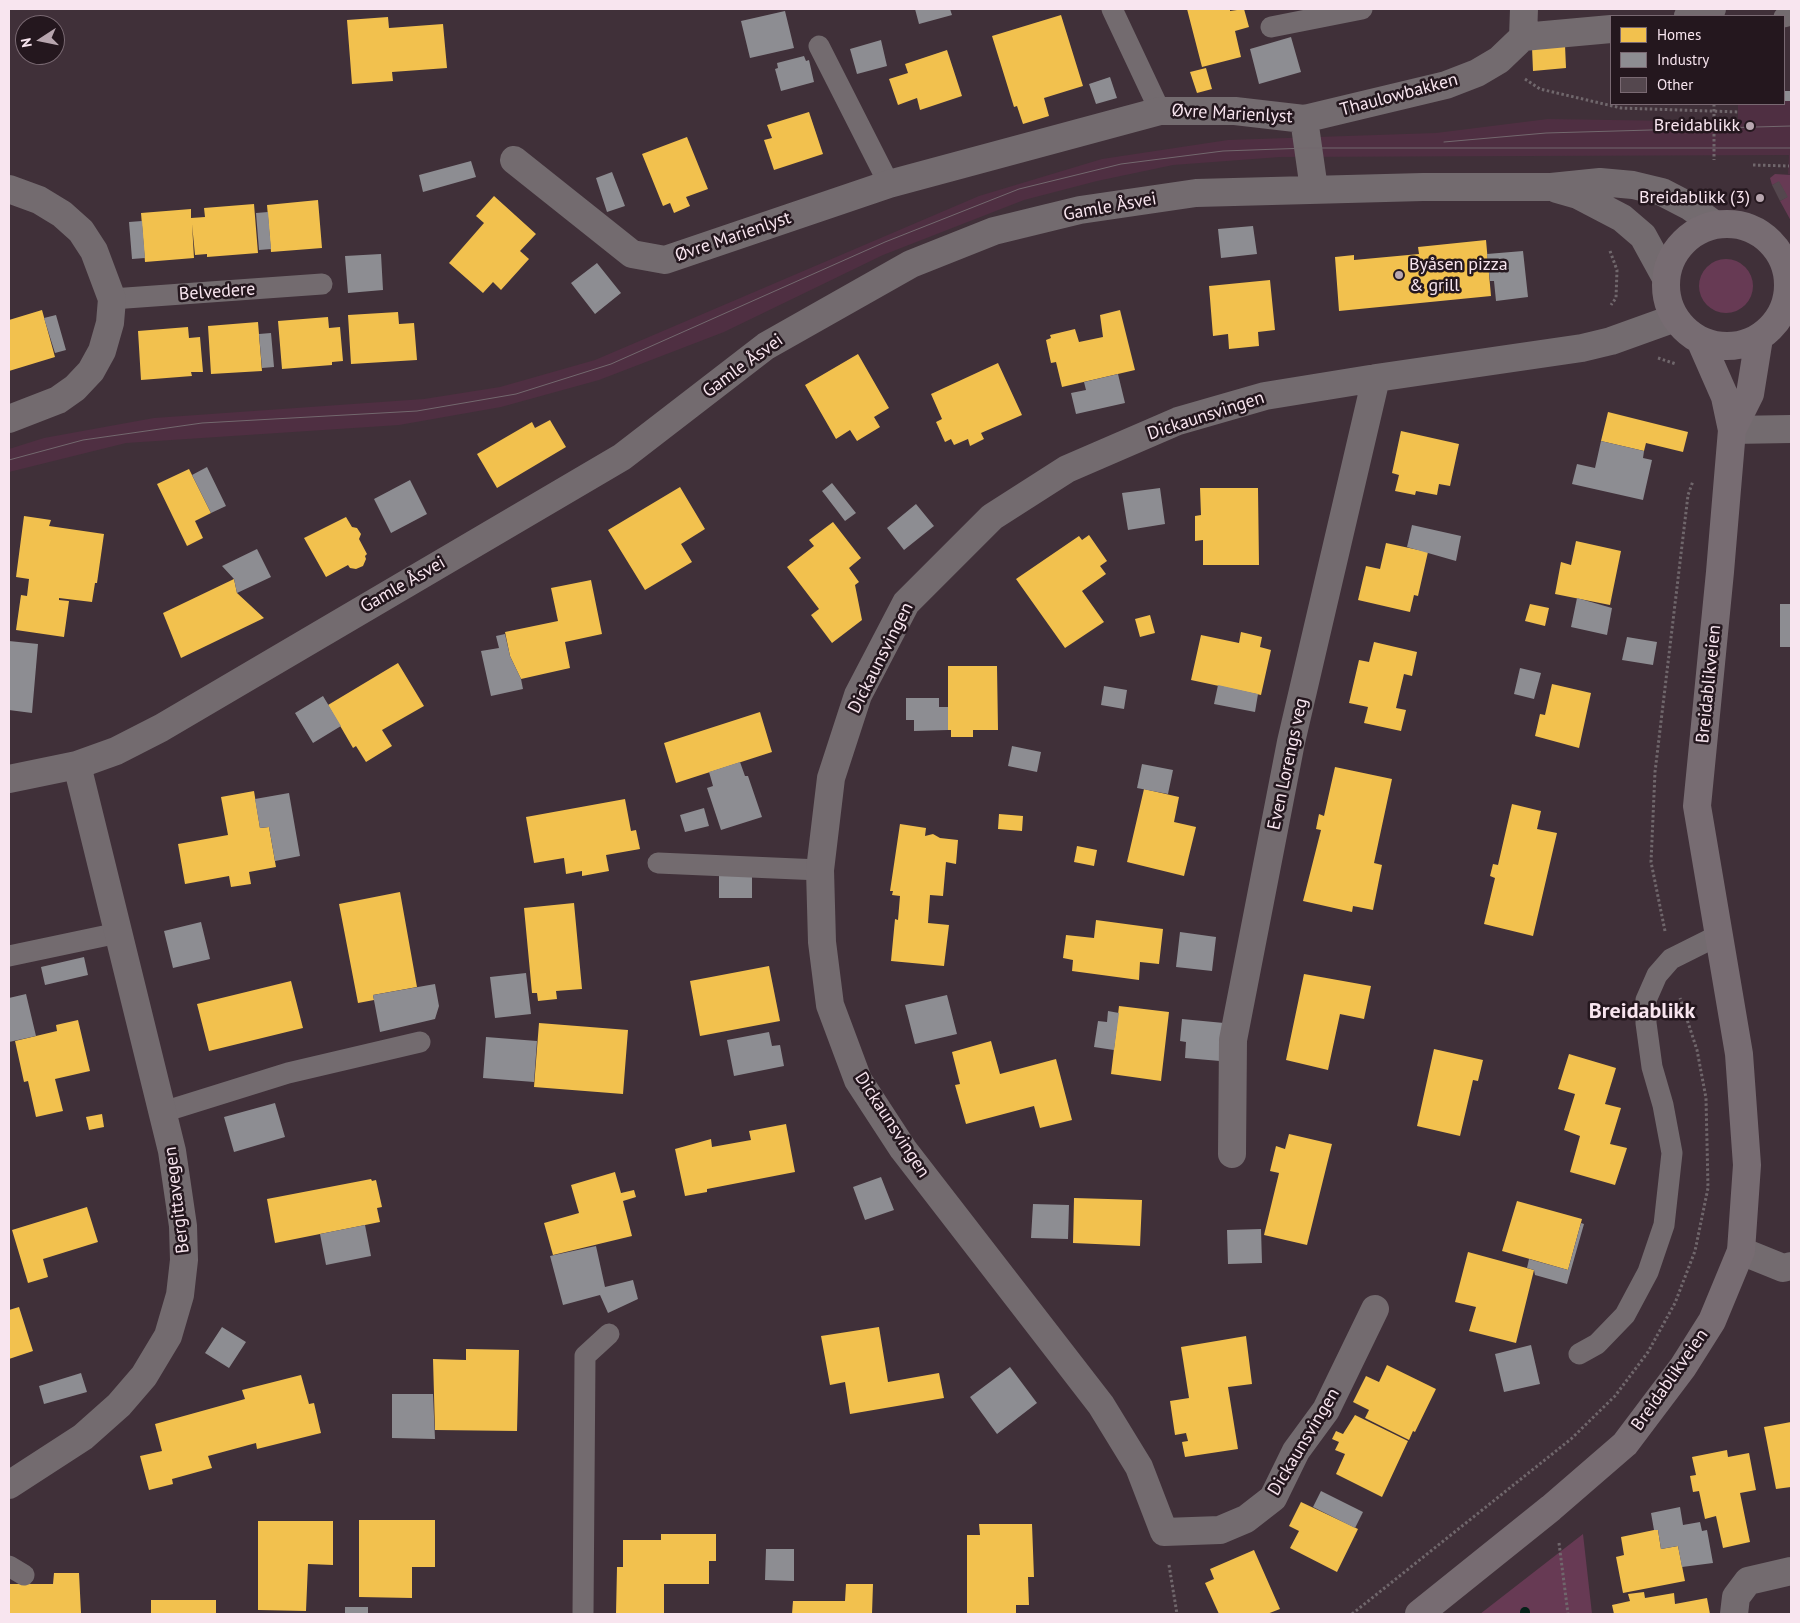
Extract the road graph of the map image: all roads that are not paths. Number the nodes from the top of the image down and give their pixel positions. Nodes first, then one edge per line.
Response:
1 (1112, 9) edge
2 (1362, 9) edge
3 (1524, 9) edge
4 (1712, 9) edge
5 (1691, 15) edge
6 (1271, 28) dead end
7 (1610, 29) edge
8 (1523, 37) junction
9 (819, 46) dead end
10 (1160, 111) junction
11 (1304, 119) junction
12 (514, 160) dead end
13 (890, 184) junction
14 (1551, 187) junction
15 (9, 189) edge
16 (1314, 189) junction
17 (1714, 224) junction
18 (1788, 264) edge
19 (1666, 278) junction
20 (322, 284) dead end
21 (112, 299) junction
22 (1674, 318) junction
23 (1773, 331) edge
24 (1700, 340) junction
25 (1376, 378) junction
26 (9, 419) edge
27 (1791, 429) edge
28 (1732, 430) junction
29 (77, 765) junction
30 (9, 779) edge
31 (658, 863) dead end
32 (820, 870) junction
33 (118, 933) junction
34 (1718, 936) junction
35 (9, 956) edge
36 (420, 1042) dead end
37 (163, 1112) junction
38 (1232, 1154) dead end
39 (1741, 1251) junction
40 (1788, 1274) edge
41 (1375, 1309) dead end
42 (609, 1334) dead end
43 (1579, 1354) dead end
44 (9, 1485) edge
45 (1791, 1571) edge
46 (582, 1614) edge
47 (1419, 1614) edge
48 (1734, 1614) edge

1 - 10 lane, Øvre Marienlyst
2 - 6 lane
3 - 8 street
4 - 5 street
7 - 8 street
8 - 11 street, Thaulowbakken
9 - 13 lane
10 - 11 street, Øvre Marienlyst
10 - 13 street, Øvre Marienlyst
11 - 16 street
12 - 13 street, Øvre Marienlyst
14 - 16 street, Gamle Åsvei
14 - 17 street, Gamle Åsvei
14 - 19 street, Gamle Åsvei
15 - 21 street
16 - 29 street, Gamle Åsvei
17 - 18 street
17 - 19 street
18 - 23 street
19 - 22 street
20 - 21 lane, Belvedere
21 - 26 street
22 - 24 street
22 - 25 street, Dickaunsvingen
23 - 24 street
23 - 28 street, Breidablikveien
24 - 28 street, Breidablikveien
25 - 32 street, Dickaunsvingen
25 - 38 street, Even Lorengs veg
27 - 28 street
28 - 34 street, Breidablikveien
29 - 30 street, Gamle Åsvei
29 - 33 street, Bergittavegen
31 - 32 lane
32 - 41 street, Dickaunsvingen
33 - 35 lane
33 - 37 street, Bergittavegen
34 - 39 street, Breidablikveien
34 - 43 lane
36 - 37 lane
37 - 44 street, Bergittavegen
39 - 40 street
39 - 47 street, Breidablikveien
42 - 46 lane
45 - 48 street

